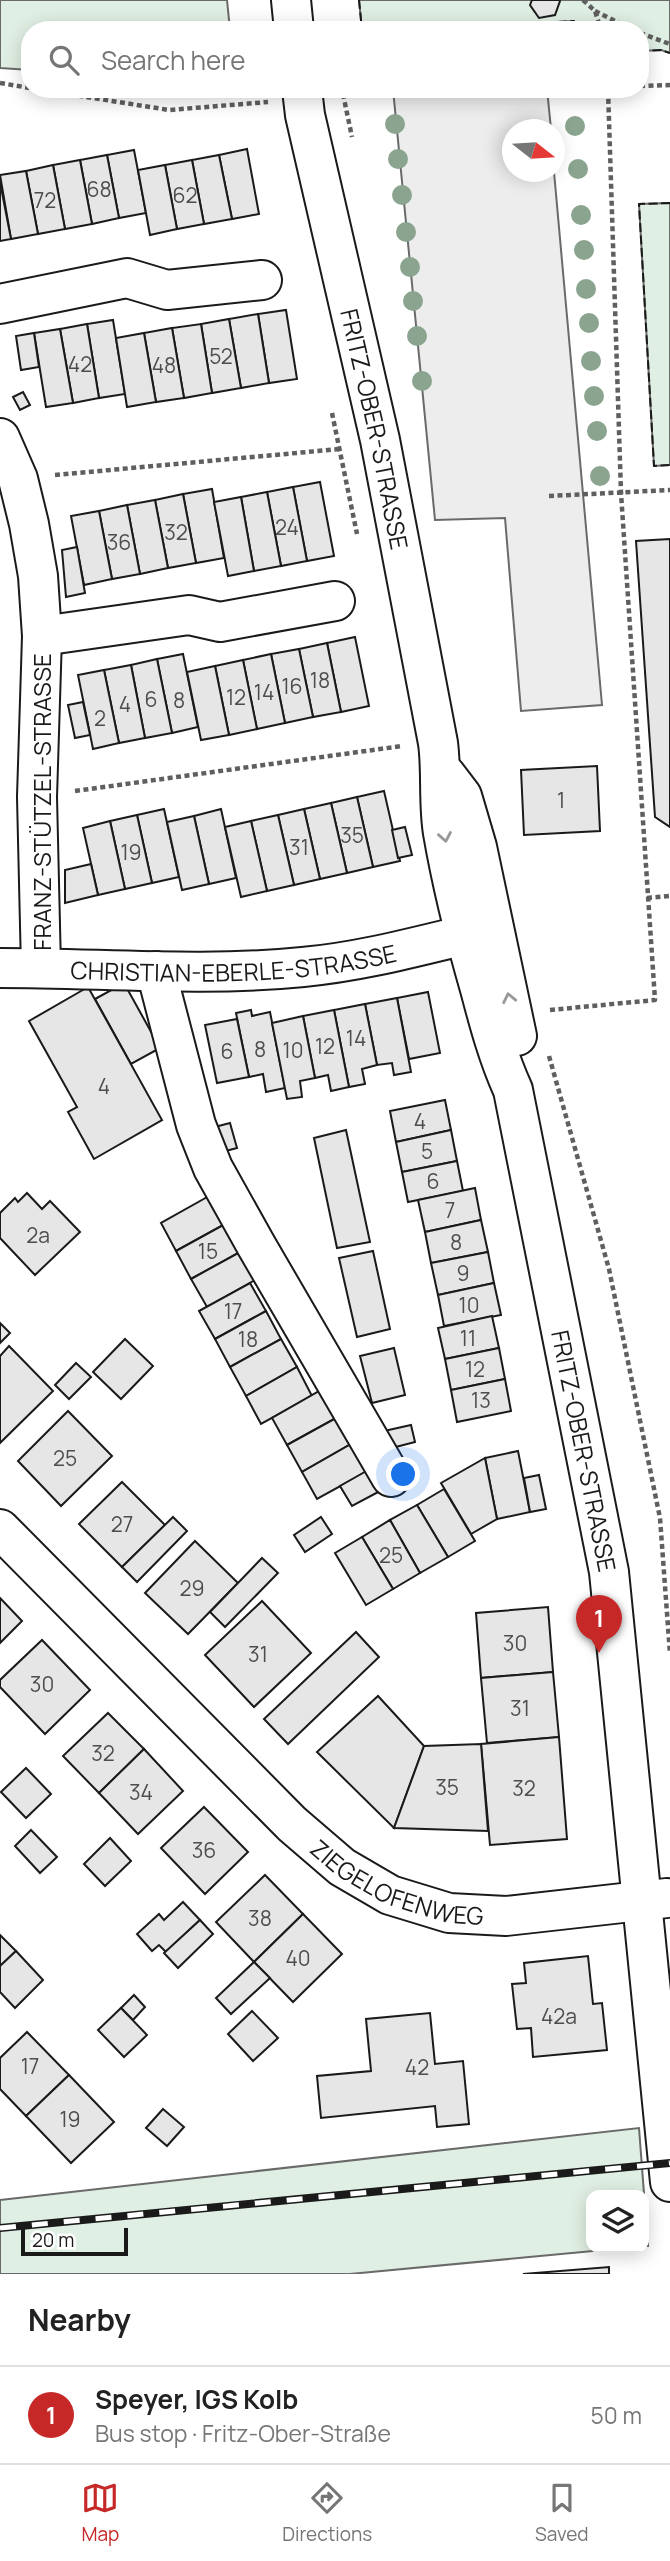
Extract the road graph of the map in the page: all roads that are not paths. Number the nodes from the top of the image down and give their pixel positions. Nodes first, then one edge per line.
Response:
1 (291, 0) edge
2 (293, 21) edge
3 (288, 98) edge
4 (262, 281) dead end
5 (0, 304) edge
6 (0, 438) edge
7 (335, 601) dead end
8 (42, 636) junction
9 (442, 770) junction
10 (465, 935) junction
11 (0, 968) edge
12 (41, 968) junction
13 (156, 971) junction
14 (513, 1090) junction
15 (391, 1477) dead end
16 (0, 1529) edge
17 (657, 1899) edge
18 (670, 2182) edge

1 - 2 street
3 - 9 street, FRITZ-OBER-STRASSE
4 - 5 street
6 - 8 street, FRANZ-STÜTZEL-STRASSE
7 - 8 street, FRANZ-STÜTZEL-STRASSE
8 - 12 street, FRANZ-STÜTZEL-STRASSE
9 -> 10 street, FRITZ-OBER-STRASSE
14 -> 9 street, FRITZ-OBER-STRASSE
10 - 13 street, CHRISTIAN-EBERLE-STRASSE
10 - 14 street, FRITZ-OBER-STRASSE
11 - 12 street, CHRISTIAN-EBERLE-STRASSE
12 - 13 street, CHRISTIAN-EBERLE-STRASSE
13 - 15 street
14 - 17 street, FRITZ-OBER-STRASSE
16 - 17 street, ZIEGELOFENWEG
17 - 18 street

